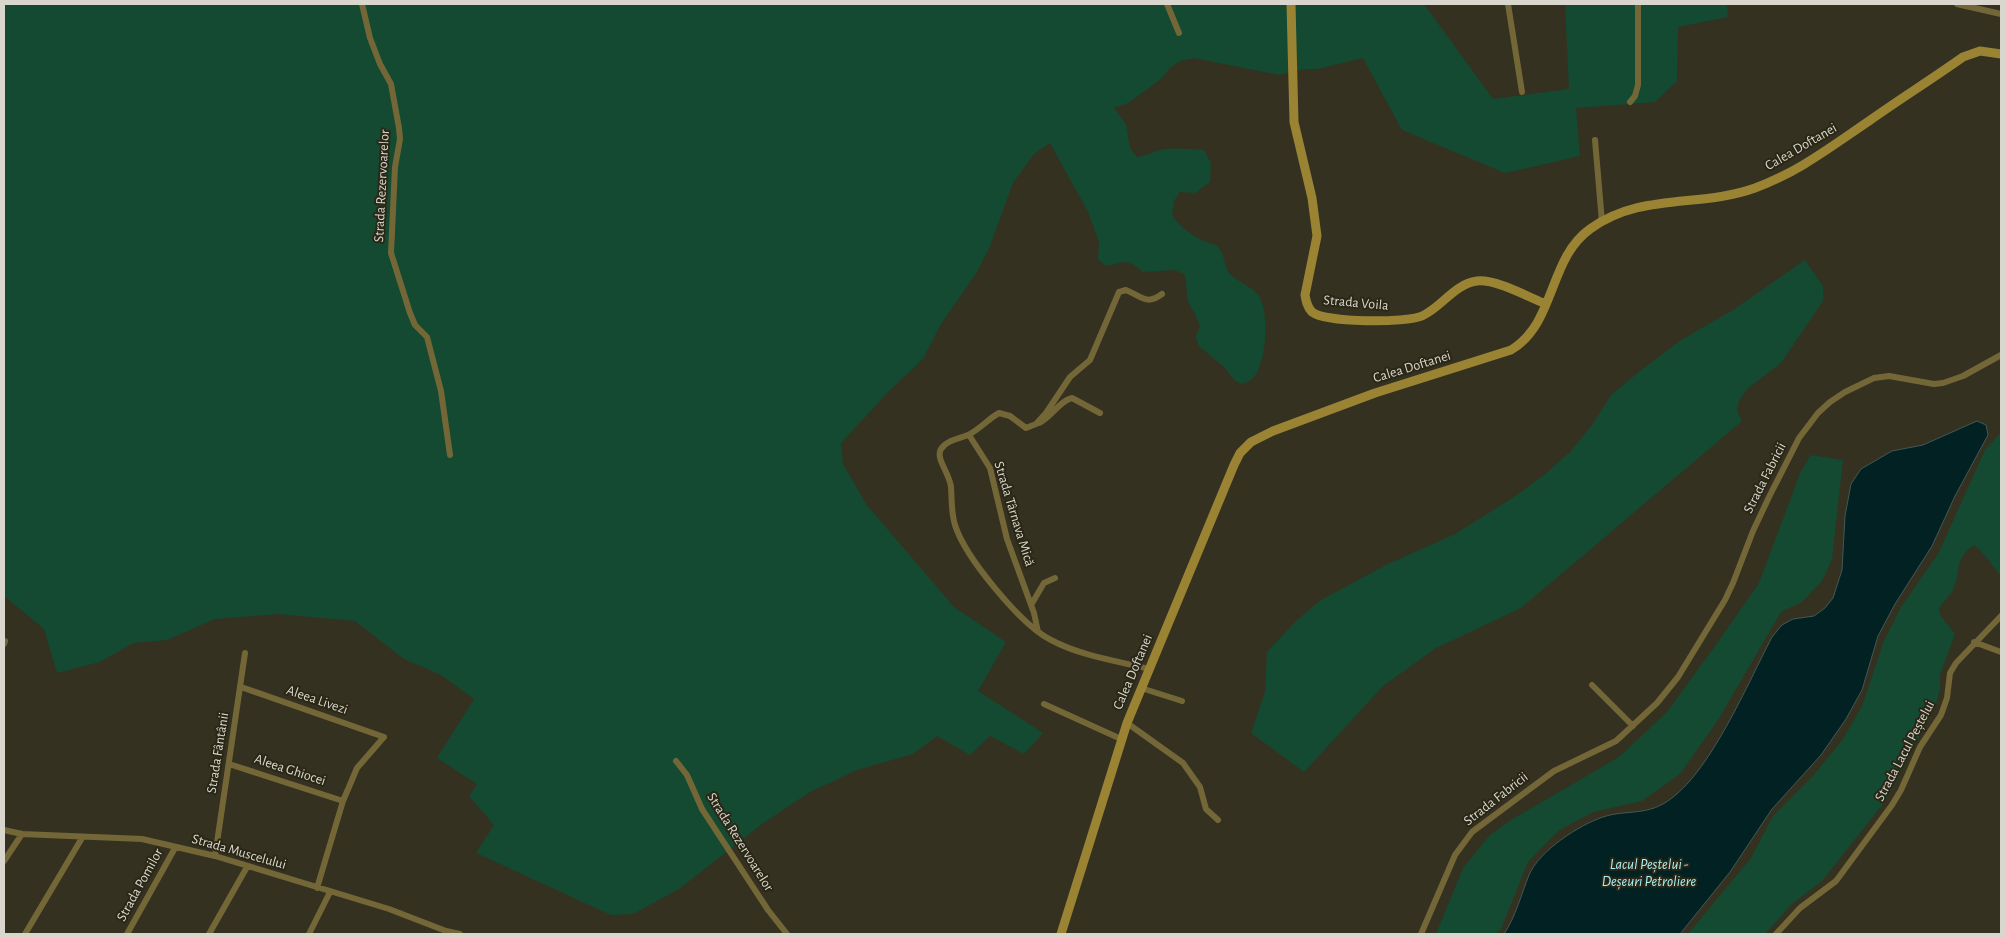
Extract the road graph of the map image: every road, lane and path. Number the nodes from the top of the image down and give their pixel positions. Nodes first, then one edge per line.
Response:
1 (362, 4) edge
2 (1168, 4) edge
3 (1291, 4) edge
4 (1508, 4) edge
5 (1638, 4) edge
6 (1957, 4) edge
7 (2001, 14) edge
8 (1179, 33) dead end
9 (2001, 54) edge
10 (1522, 92) dead end
11 (1630, 102) dead end
12 (1595, 140) dead end
13 (1602, 222) junction
14 (1162, 294) dead end
15 (1546, 304) junction
16 (2001, 355) edge
17 (1100, 413) dead end
18 (1036, 424) junction
19 (969, 435) junction
20 (450, 455) dead end
21 (1055, 578) dead end
22 (1031, 605) junction
23 (2001, 616) edge
24 (1038, 632) junction
25 (1974, 642) junction
26 (2001, 652) edge
27 (246, 653) dead end
28 (1150, 669) junction
29 (1592, 685) dead end
30 (241, 687) junction
31 (1141, 688) junction
32 (1182, 701) dead end
33 (1044, 704) dead end
34 (1127, 723) junction
35 (1633, 726) junction
36 (1121, 739) junction
37 (676, 761) dead end
38 (229, 764) junction
39 (343, 801) junction
40 (1218, 820) dead end
41 (4, 830) edge
42 (22, 834) junction
43 (82, 838) junction
44 (175, 848) junction
45 (215, 856) junction
46 (4, 861) edge
47 (247, 867) junction
48 (317, 888) junction
49 (330, 892) junction
50 (25, 934) edge
51 (127, 934) edge
52 (209, 934) edge
53 (309, 934) edge
54 (460, 934) edge
55 (786, 934) edge
56 (1061, 934) edge
57 (1421, 934) edge
58 (1776, 934) edge

1 - 20 street, Strada Rezervoarelor
2 - 8 street
3 - 15 main road, Strada Voila
4 - 10 street
5 - 11 street
6 - 7 street
9 - 13 main road, Calea Doftanei
12 - 13 street
13 - 15 main road, Calea Doftanei
14 - 18 street
15 - 28 main road, Calea Doftanei
16 - 35 street, Strada Fabricii
17 - 18 street
18 - 19 street
19 - 22 street, Strada Târnava Mică
19 - 24 street
21 - 22 street
22 - 24 street, Strada Târnava Mică
23 - 25 street, Strada Lacul Peștelui
24 - 28 street
25 - 26 street
25 - 58 street, Strada Lacul Peștelui
27 - 30 street, Strada Fântânii
28 - 31 main road, Calea Doftanei
29 - 35 street
30 - 38 street, Strada Fântânii
30 - 39 street, Aleea Livezi
31 - 32 street
31 - 34 main road, Calea Doftanei
33 - 36 street
34 - 36 main road, Calea Doftanei
34 - 40 street
35 - 57 street, Strada Fabricii
36 - 56 main road, Calea Doftanei
37 - 55 street, Strada Rezervoarelor
38 - 39 street, Aleea Ghiocei
38 - 45 street, Strada Fântânii
39 - 48 street
41 - 42 street, Strada Muscelului
42 - 43 street, Strada Muscelului
42 - 46 street
43 - 44 street, Strada Muscelului
43 - 50 street
44 - 45 street, Strada Muscelului
44 - 51 street, Strada Pomilor
45 - 47 street, Strada Muscelului
47 - 48 street, Strada Muscelului
47 - 52 street
48 - 49 street, Strada Muscelului
49 - 53 street
49 - 54 street, Strada Muscelului

